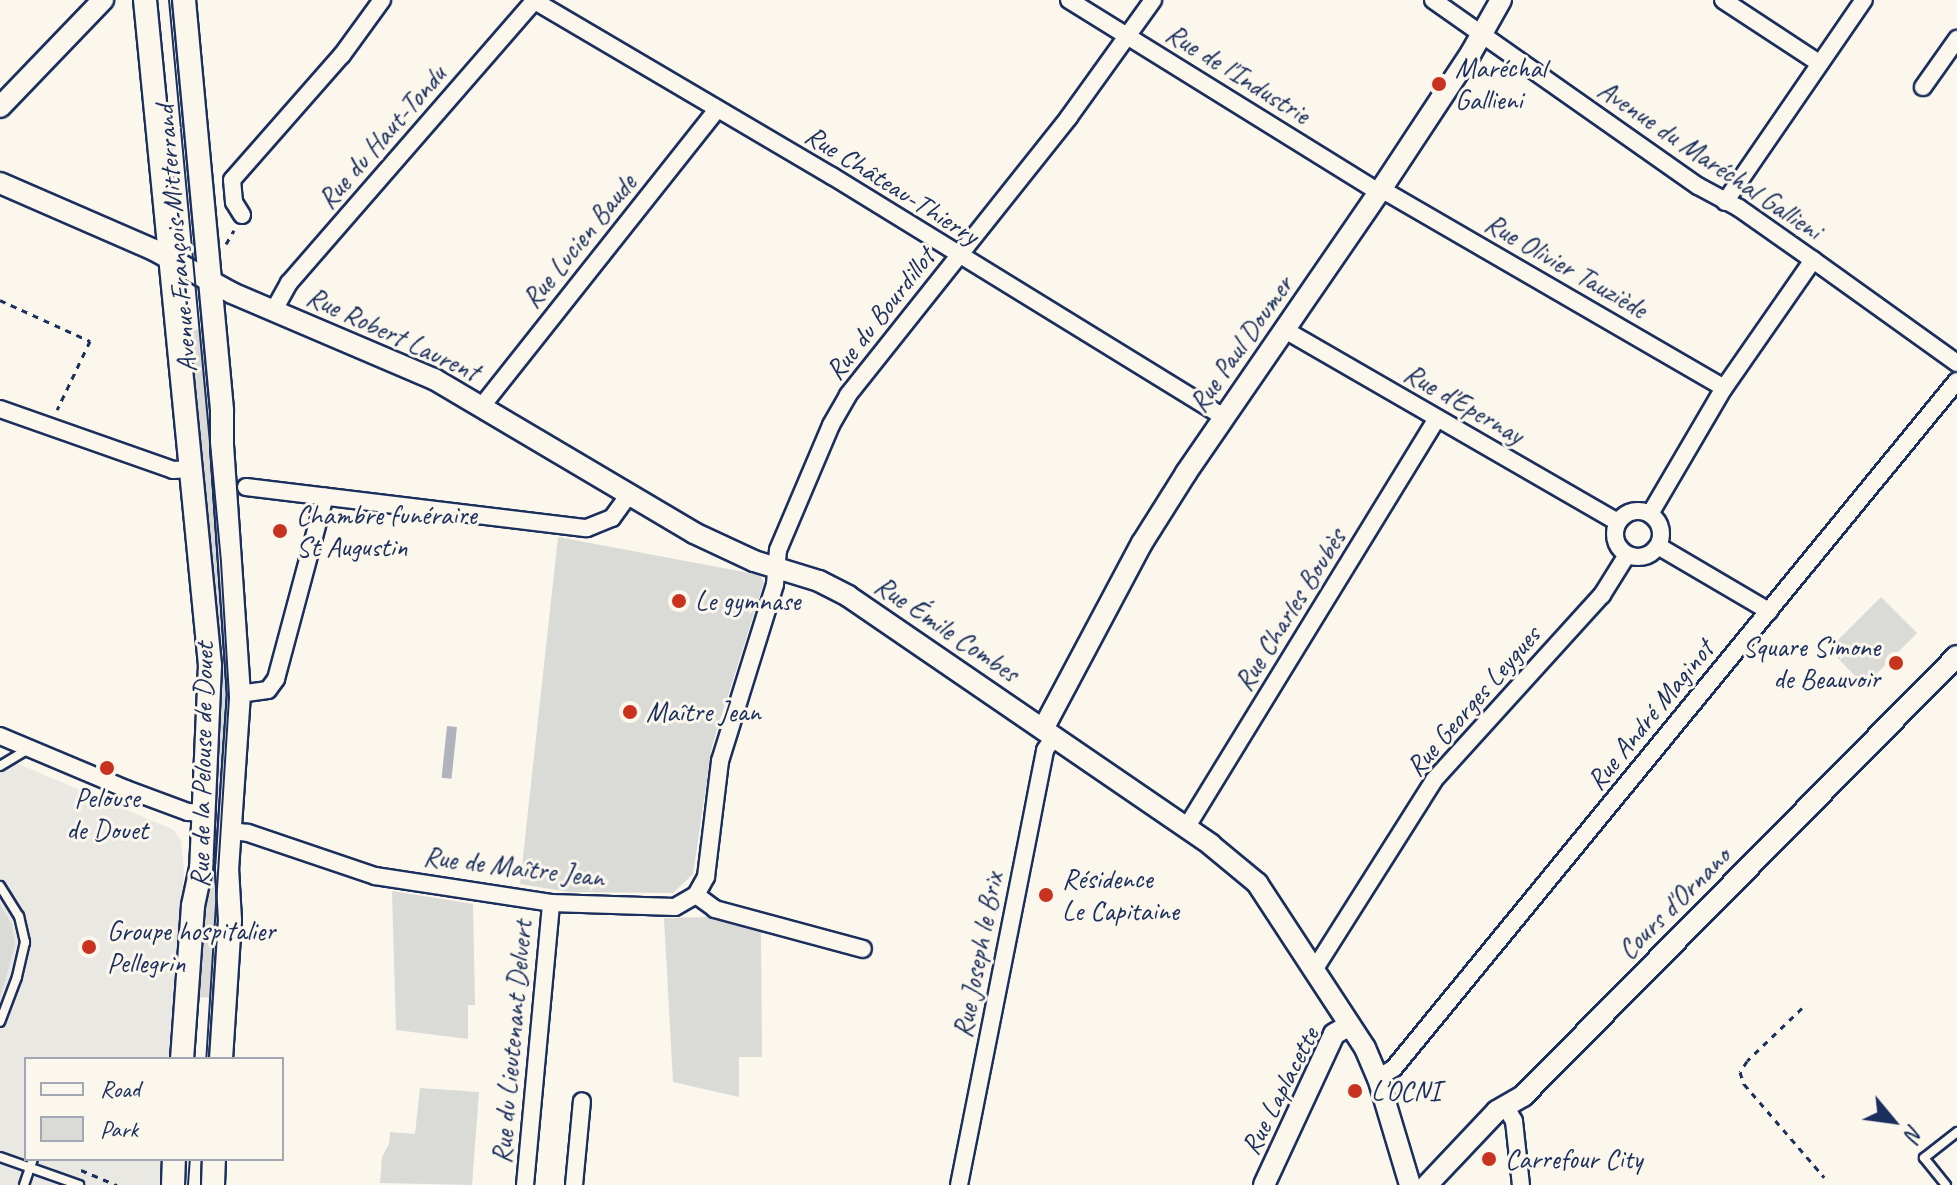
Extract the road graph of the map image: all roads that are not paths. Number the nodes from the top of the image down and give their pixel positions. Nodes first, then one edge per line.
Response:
1 (103, 0) edge
2 (145, 0) edge
3 (184, 0) edge
4 (382, 0) edge
5 (533, 0) edge
6 (1069, 0) edge
7 (1153, 0) edge
8 (1433, 0) edge
9 (1501, 0) edge
10 (1723, 0) edge
11 (1864, 0) edge
12 (1481, 35) junction
13 (1126, 36) junction
14 (1957, 39) edge
15 (1819, 63) junction
16 (1923, 87) dead end
17 (0, 107) edge
18 (717, 109) junction
19 (0, 183) edge
20 (1380, 191) junction
21 (1725, 202) junction
22 (242, 215) road end
23 (959, 256) junction
24 (169, 258) junction
25 (1813, 260) junction
26 (211, 281) junction
27 (274, 310) junction
28 (1285, 330) junction
29 (1957, 363) edge
30 (1957, 381) edge
31 (1724, 388) junction
32 (482, 406) junction
33 (0, 409) edge
34 (1224, 417) junction
35 (1437, 419) junction
36 (193, 469) junction
37 (224, 472) joint
38 (246, 487) dead end
39 (325, 496) junction
40 (628, 496) junction
41 (1650, 514) junction
42 (1618, 522) junction
43 (1658, 546) junction
44 (1627, 555) junction
45 (776, 568) junction
46 (1769, 611) junction
47 (1957, 656) edge
48 (239, 694) junction
49 (1049, 733) junction
50 (0, 736) edge
51 (29, 749) junction
52 (0, 766) edge
53 (205, 813) junction
54 (1186, 828) junction
55 (230, 831) junction
56 (0, 886) edge
57 (696, 895) junction
58 (551, 903) junction
59 (863, 949) dead end
60 (1316, 967) junction
61 (0, 1022) edge
62 (1350, 1025) junction
63 (182, 1057) edge
64 (221, 1057) edge
65 (1378, 1078) junction
66 (582, 1101) dead end
67 (1506, 1108) junction
68 (1957, 1132) edge
69 (0, 1157) edge
70 (174, 1161) edge
71 (214, 1161) edge
72 (32, 1163) edge
73 (24, 1185) edge
74 (79, 1185) edge
75 (173, 1185) edge
76 (213, 1185) edge
77 (525, 1185) edge
78 (574, 1185) edge
79 (959, 1185) edge
80 (1264, 1185) edge
81 (1410, 1185) edge
82 (1427, 1185) edge
83 (1521, 1185) edge
84 (1946, 1185) edge

1 - 17 street
2 - 24 main road, Avenue François Mitterrand
3 - 26 main road, Avenue François Mitterrand
4 - 22 street
5 - 18 street, Rue Château-Thierry
5 - 27 street, Rue du Haut-Tondu
6 - 13 street, Rue de l'Industrie
7 - 13 street, Rue du Bourdillot
8 - 12 street, Avenue du Maréchal Gallieni
9 - 12 street, Rue Paul Doumer
10 - 15 street
11 - 15 street
12 - 20 street, Rue Paul Doumer
12 - 21 street, Avenue du Maréchal Gallieni
13 - 20 street, Rue de l'Industrie
13 - 23 street, Rue du Bourdillot
14 - 16 street
15 - 21 street
18 - 23 street, Rue Château-Thierry
18 - 32 street, Rue Lucien Baude
19 - 24 street
20 - 28 street, Rue Paul Doumer
20 - 31 street, Rue Olivier Tauziède
21 - 25 street, Avenue du Maréchal Gallieni
23 - 34 street, Rue Château-Thierry
23 - 45 street, Rue du Bourdillot
24 - 26 street, Rue Robert Laurent
24 - 36 main road, Avenue François Mitterrand
25 - 29 street, Avenue du Maréchal Gallieni
25 - 31 street
26 - 27 street, Rue Robert Laurent
26 - 37 main road, Avenue François Mitterrand
27 - 32 street, Rue Robert Laurent
28 - 34 street, Rue Paul Doumer
28 - 35 street, Rue d'Epernay
30 - 46 street, Rue André Maginot
31 - 41 street
32 - 40 street, Rue Robert Laurent
33 - 36 street
34 - 49 street, Rue Paul Doumer
35 - 42 street, Rue d'Epernay
35 - 54 street, Rue Charles Boubès
36 - 53 main road, Rue de la Pelouse de Douet
37 - 48 main road, Rue de la Pelouse de Douet
38 - 39 street
39 - 40 street
39 - 48 street
40 - 45 street, Rue Émile Combes
41 - 42 street
41 - 43 street
42 - 44 street
43 - 44 street
43 - 46 street
44 - 60 street, Rue Georges Leygues
45 - 49 street, Rue Émile Combes
45 - 57 street
46 - 65 street, Rue André Maginot
47 - 67 street, Cours d'Ornano
48 - 55 main road, Rue de la Pelouse de Douet
49 - 54 street, Rue Émile Combes
49 - 79 street, Rue Joseph le Brix
50 - 51 street
51 - 52 lane
51 - 53 street
53 - 63 main road, Rue de la Pelouse de Douet
54 - 60 street, Rue Émile Combes
55 - 58 street, Rue de Maître Jean
55 - 64 main road, Rue de la Pelouse de Douet
56 - 61 lane
57 - 58 street, Rue de Maître Jean
57 - 59 street
58 - 77 street, Rue du Lieutenant Delvert
60 - 62 street, Rue Émile Combes
62 - 65 street, Rue Émile Combes
62 - 80 street, Rue Laplacette
65 - 81 street, Rue Émile Combes
66 - 78 street
67 - 82 street, Cours d'Ornano
67 - 83 street
68 - 84 lane
69 - 72 lane
70 - 75 main road
71 - 76 main road
72 - 73 lane
72 - 74 lane

